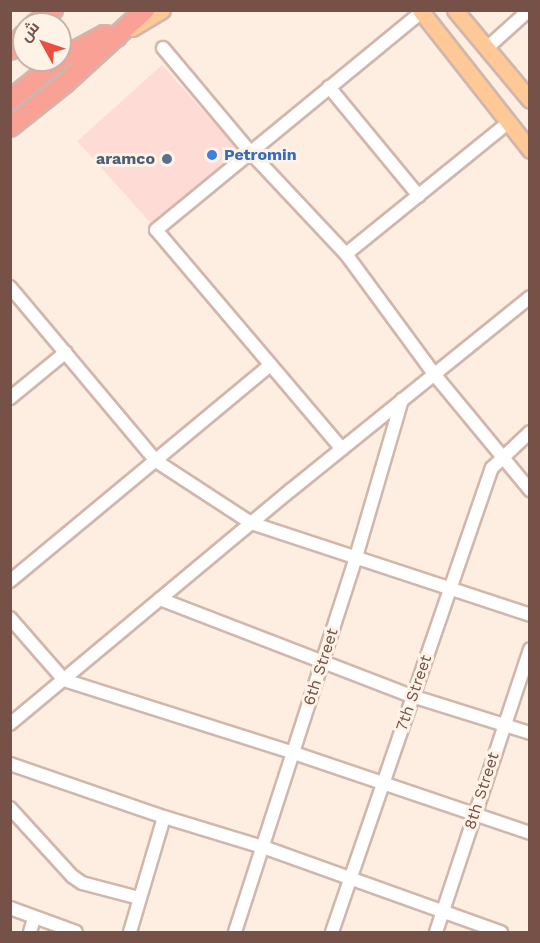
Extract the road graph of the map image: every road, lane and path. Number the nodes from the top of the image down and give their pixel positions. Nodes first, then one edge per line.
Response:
1 (47, 10) edge
2 (145, 10) edge
3 (162, 10) edge
4 (455, 10) edge
5 (530, 10) edge
6 (52, 11) edge
7 (421, 11) edge
8 (117, 37) junction
9 (163, 48) dead end
10 (487, 48) junction
11 (72, 53) edge
12 (45, 72) edge
13 (329, 87) junction
14 (10, 100) edge
15 (530, 100) edge
16 (508, 123) junction
17 (10, 127) edge
18 (530, 150) edge
19 (251, 153) junction
20 (419, 196) junction
21 (346, 254) junction
22 (10, 286) edge
23 (530, 297) edge
24 (66, 352) junction
25 (270, 365) junction
26 (434, 374) junction
27 (10, 398) edge
28 (402, 399) junction
29 (530, 432) edge
30 (342, 449) junction
31 (502, 456) junction
32 (156, 461) junction
33 (530, 490) edge
34 (251, 524) junction
35 (356, 557) junction
36 (10, 581) edge
37 (452, 588) junction
38 (160, 599) junction
39 (530, 615) edge
40 (10, 618) edge
41 (530, 649) edge
42 (322, 663) junction
43 (64, 680) junction
44 (412, 696) junction
45 (10, 724) edge
46 (503, 724) junction
47 (530, 733) edge
48 (294, 753) junction
49 (10, 764) edge
50 (384, 784) junction
51 (10, 808) edge
52 (475, 815) junction
53 (164, 818) junction
54 (530, 833) edge
55 (263, 847) junction
56 (348, 879) junction
57 (139, 898) junction
58 (10, 908) edge
59 (442, 913) junction
60 (34, 919) junction
61 (30, 933) edge
62 (76, 933) edge
63 (130, 933) edge
64 (235, 933) edge
65 (332, 933) edge
66 (436, 933) edge
67 (501, 933) edge

1 - 6 street
2 - 8 highway
3 - 8 main road
4 - 10 main road
5 - 10 street
7 - 13 street
7 - 16 main road
8 - 11 highway
8 - 17 highway
9 - 19 street
10 - 15 main road
12 - 14 highway
13 - 19 street
13 - 20 street
16 - 18 main road
16 - 20 street
19 - 21 street
19 - 25 street
20 - 21 street
21 - 26 street
22 - 24 street
23 - 26 street
24 - 27 street
24 - 32 street
25 - 30 street
25 - 32 street
26 - 28 street
26 - 31 street
28 - 30 street
28 - 35 street, 6th Street
29 - 31 street, 7th Street
30 - 34 street
31 - 33 street
31 - 37 street, 7th Street
32 - 34 street
32 - 36 street
34 - 35 street
34 - 38 street
35 - 37 street
35 - 42 street, 6th Street
37 - 39 street
37 - 44 street, 7th Street
38 - 42 street
38 - 43 street
40 - 43 street
41 - 46 street, 8th Street
42 - 44 street
42 - 48 street, 6th Street
43 - 45 street
43 - 48 street
44 - 46 street
44 - 50 street, 7th Street
46 - 47 street
46 - 52 street, 8th Street
48 - 50 street
48 - 55 street, 6th Street
49 - 53 street
50 - 52 street
50 - 56 street, 7th Street
51 - 57 street
52 - 54 street
52 - 59 street, 8th Street
53 - 55 street
53 - 57 street
55 - 56 street
55 - 64 street, 6th Street
56 - 59 street
56 - 65 street, 7th Street
57 - 63 street
58 - 60 street
59 - 66 street, 8th Street
59 - 67 street
60 - 61 street
60 - 62 street

